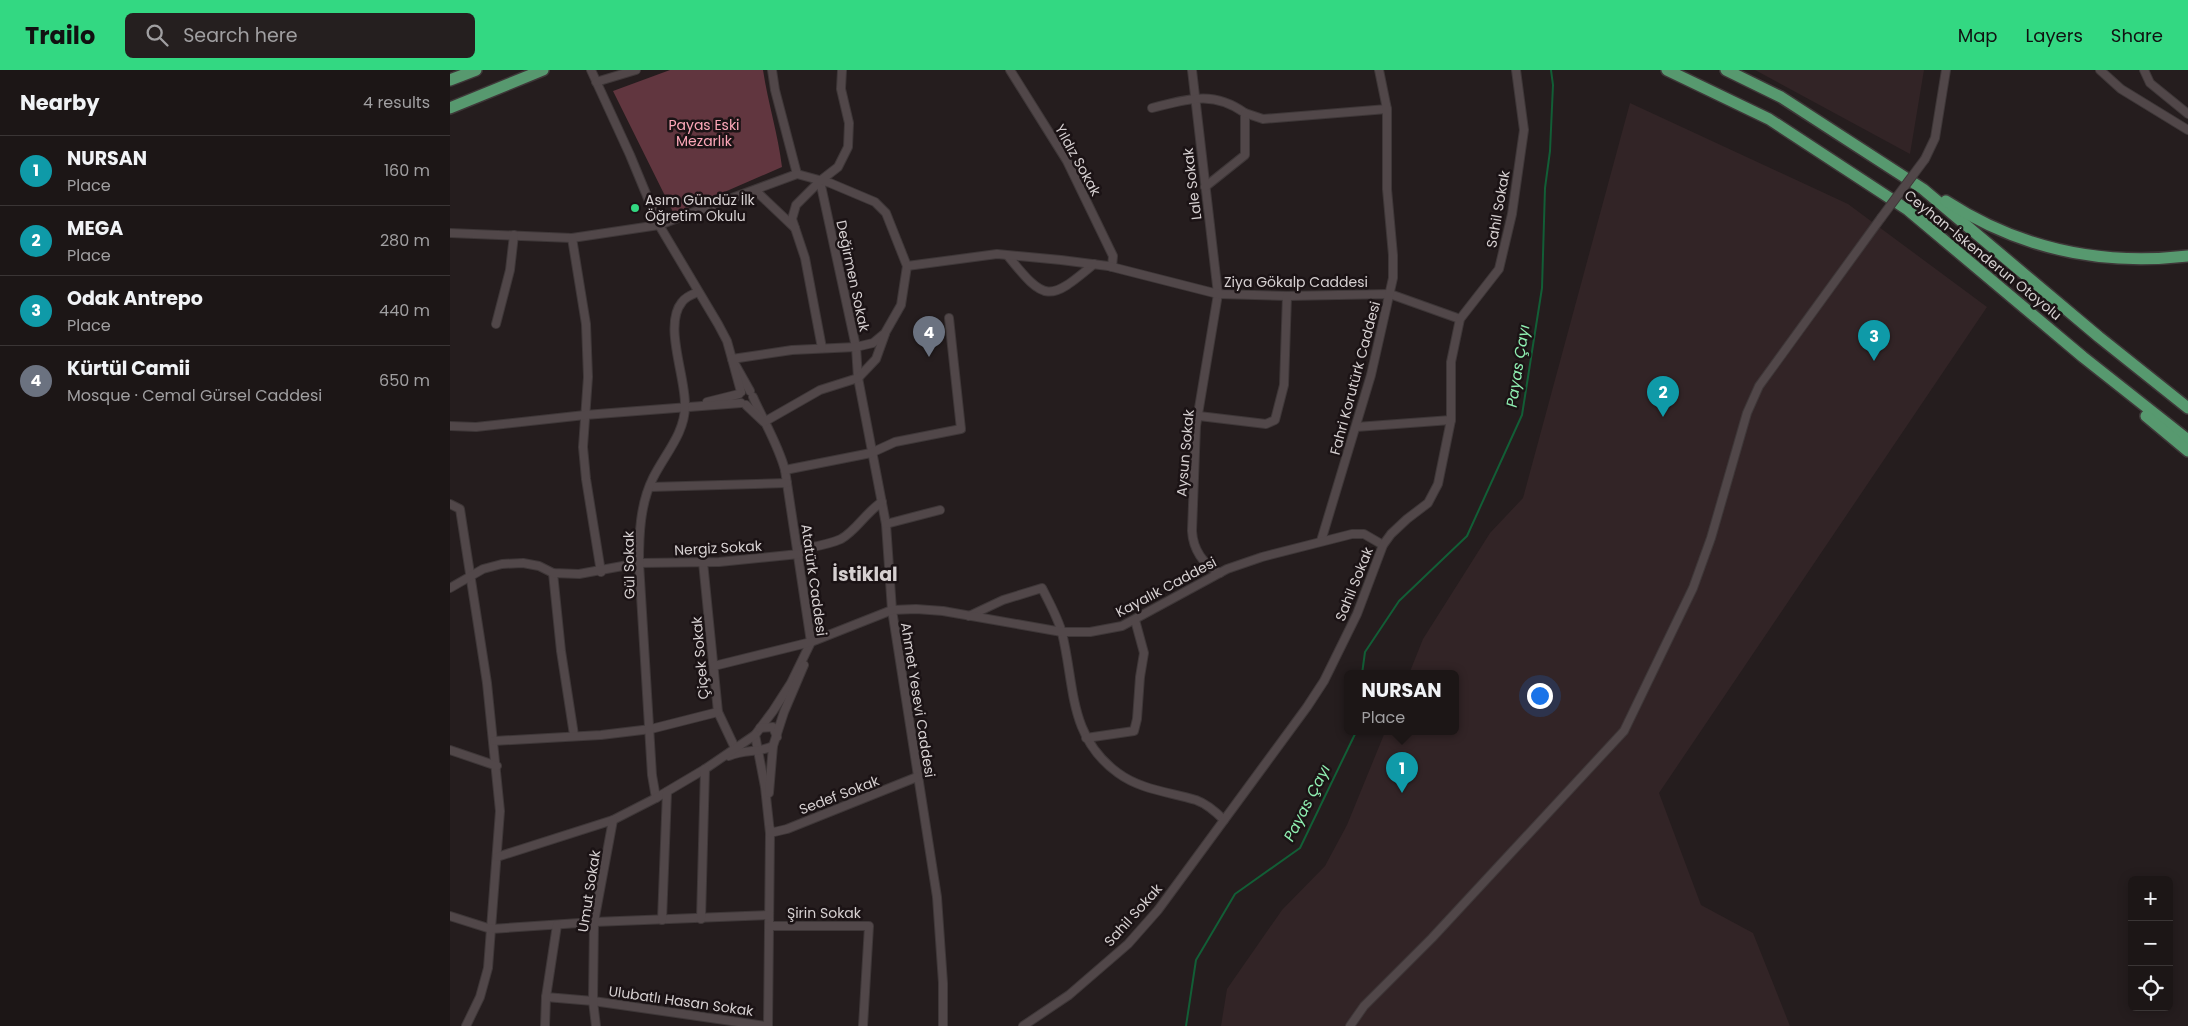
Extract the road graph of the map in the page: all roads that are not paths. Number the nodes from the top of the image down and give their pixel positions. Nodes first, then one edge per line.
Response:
1 (476, 70) edge
2 (543, 70) edge
3 (591, 70) edge
4 (636, 70) edge
5 (772, 70) edge
6 (842, 70) edge
7 (1010, 70) edge
8 (1192, 70) edge
9 (1379, 70) edge
10 (1516, 70) edge
11 (1726, 70) edge
12 (1946, 70) edge
13 (2100, 70) edge
14 (2144, 70) edge
15 (1671, 72) edge
16 (450, 80) edge
17 (596, 82) junction
18 (1195, 97) junction
19 (450, 108) edge
20 (1152, 108) dead end
21 (1387, 109) junction
22 (1245, 113) junction
23 (2188, 114) edge
24 (1835, 130) junction
25 (2188, 130) edge
26 (797, 174) junction
27 (820, 180) junction
28 (1205, 187) junction
29 (756, 190) junction
30 (659, 225) junction
31 (794, 228) junction
32 (450, 233) edge
33 (514, 235) junction
34 (572, 238) junction
35 (1008, 256) junction
36 (2188, 256) edge
37 (1094, 264) junction
38 (907, 266) junction
39 (1112, 267) junction
40 (698, 292) junction
41 (1218, 294) junction
42 (1390, 294) junction
43 (1287, 296) junction
44 (948, 318) dead end
45 (1460, 319) junction
46 (496, 324) dead end
47 (885, 333) junction
48 (856, 347) junction
49 (822, 348) junction
50 (2083, 356) junction
51 (732, 359) junction
52 (858, 378) junction
53 (740, 393) junction
54 (752, 394) junction
55 (743, 404) junction
56 (685, 407) junction
57 (2188, 408) edge
58 (585, 415) junction
59 (1198, 416) junction
60 (1452, 420) junction
61 (764, 422) junction
62 (450, 426) edge
63 (1356, 427) junction
64 (2188, 440) edge
65 (2188, 451) edge
66 (871, 453) junction
67 (785, 470) junction
68 (787, 483) junction
69 (650, 487) junction
70 (882, 502) junction
71 (450, 504) edge
72 (940, 510) dead end
73 (886, 524) junction
74 (1321, 541) junction
75 (1383, 545) junction
76 (798, 552) junction
77 (703, 562) junction
78 (639, 563) junction
79 (601, 572) junction
80 (553, 573) junction
81 (1220, 573) junction
82 (470, 575) junction
83 (450, 588) edge
84 (892, 610) junction
85 (969, 616) junction
86 (1135, 620) junction
87 (1062, 632) junction
88 (811, 642) junction
89 (714, 666) junction
90 (718, 712) junction
91 (760, 728) junction
92 (651, 730) junction
93 (574, 735) junction
94 (754, 735) junction
95 (777, 737) junction
96 (1086, 738) junction
97 (494, 741) junction
98 (773, 746) junction
99 (735, 748) junction
100 (450, 750) edge
101 (758, 750) junction
102 (497, 766) junction
103 (708, 767) junction
104 (917, 778) junction
105 (667, 792) junction
106 (656, 798) junction
107 (613, 820) junction
108 (1224, 820) junction
109 (770, 833) junction
110 (498, 857) junction
111 (450, 916) edge
112 (769, 916) junction
113 (701, 919) junction
114 (662, 920) junction
115 (594, 922) junction
116 (557, 924) junction
117 (769, 926) junction
118 (491, 929) junction
119 (546, 997) junction
120 (593, 1001) junction
121 (466, 1026) edge
122 (546, 1026) edge
123 (596, 1026) edge
124 (767, 1026) edge
125 (863, 1026) edge
126 (943, 1026) edge
127 (1023, 1026) edge
128 (1350, 1026) edge

1 - 16 highway
2 - 19 highway
3 - 17 street, Atatürk Caddesi
4 - 17 street
5 - 26 street
6 - 27 street
7 - 39 street, Yıldız Sokak
8 - 18 street, Lale Sokak
9 - 21 street, Fahri Korutürk Caddesi
10 - 45 street, Sahil Sokak
11 - 24 highway, Ceyhan-İskenderun Otoyolu
12 - 128 street, bridge
13 - 25 street
14 - 23 street
15 - 50 highway, Ceyhan-İskenderun Otoyolu
17 - 30 street, Atatürk Caddesi
18 - 20 street
18 - 22 street
18 - 28 street, Lale Sokak
21 - 22 street
21 - 42 street, Fahri Korutürk Caddesi
22 - 28 street
24 - 36 highway
24 - 57 highway, Ceyhan-İskenderun Otoyolu
26 - 27 street
26 - 29 street
27 - 31 street
27 - 38 street
27 - 48 street, Değirmen Sokak
28 - 41 street, Lale Sokak
29 - 30 street
29 - 31 street
30 - 34 street
30 - 40 street, Atatürk Caddesi
31 - 49 street
32 - 33 street
33 - 34 street
33 - 46 street
34 - 58 street
35 - 37 street, Ziya Gökalp Caddesi
35 - 37 street
35 - 38 street, Ziya Gökalp Caddesi
37 - 39 street, Ziya Gökalp Caddesi
38 - 47 street
39 - 41 street, Ziya Gökalp Caddesi
40 - 51 street, Atatürk Caddesi
40 - 56 street, Gül Sokak
41 - 43 street, Ziya Gökalp Caddesi
41 - 59 street, Aysun Sokak
42 - 43 street, Ziya Gökalp Caddesi
42 - 45 street
42 - 63 street, Fahri Korutürk Caddesi
43 - 59 street
44 - 66 street
45 - 60 street, Sahil Sokak
47 - 48 street
47 - 52 street
48 - 49 street
48 - 52 street, Değirmen Sokak
49 - 51 street
50 - 64 highway, Ceyhan-İskenderun Otoyolu
50 - 65 highway
51 - 53 street
51 - 54 street, Atatürk Caddesi
52 - 61 street
52 - 66 street, Ahmet Yesevi Caddesi
53 - 54 street
53 - 55 street
53 - 56 street
54 - 55 street
54 - 61 street, Atatürk Caddesi
55 - 56 street
55 - 61 street
56 - 58 street
56 - 69 street, Gül Sokak
58 - 62 street
58 - 79 street
59 - 81 street, Aysun Sokak
60 - 63 street
60 - 75 street, Sahil Sokak
61 - 67 street, Atatürk Caddesi
63 - 74 street, Fahri Korutürk Caddesi
66 - 67 street
66 - 70 street, Ahmet Yesevi Caddesi
67 - 68 street, Atatürk Caddesi
68 - 69 street
68 - 76 street, Atatürk Caddesi
69 - 78 street, Gül Sokak
70 - 73 street, Ahmet Yesevi Caddesi
70 - 76 street, Nergiz Sokak
71 - 82 street
72 - 73 street
73 - 84 street, Ahmet Yesevi Caddesi
74 - 75 street, Kayalık Caddesi
74 - 81 street, Kayalık Caddesi
75 - 108 street, Sahil Sokak
76 - 77 street, Nergiz Sokak
76 - 88 street, Atatürk Caddesi
77 - 78 street, Nergiz Sokak
77 - 89 street, Çiçek Sokak
78 - 79 street, Nergiz Sokak
78 - 92 street, Gül Sokak
79 - 80 street, Nergiz Sokak
80 - 82 street, Nergiz Sokak
80 - 93 street
81 - 86 street, Kayalık Caddesi
82 - 83 street, Nergiz Sokak
82 - 97 street
84 - 85 street, Kayalık Caddesi
84 - 88 street, Kayalık Caddesi
84 - 104 street, Ahmet Yesevi Caddesi
85 - 87 street, Kayalık Caddesi
85 - 87 street
86 - 87 street, Kayalık Caddesi
86 - 96 street
87 - 96 street
88 - 89 street, Kayalık Caddesi
88 - 91 street, Atatürk Caddesi
88 - 95 street
89 - 90 street, Çiçek Sokak
90 - 92 street
90 - 99 street, Çiçek Sokak
91 - 94 street, Atatürk Caddesi
91 - 95 street
92 - 93 street
92 - 106 street, Gül Sokak
93 - 97 street
94 - 99 street, Atatürk Caddesi
94 - 101 street
95 - 98 street
96 - 108 street
97 - 102 street
98 - 101 street
98 - 109 street
99 - 103 street, Atatürk Caddesi
100 - 102 street
101 - 103 street
101 - 109 street
102 - 110 street
103 - 105 street
103 - 113 street
104 - 109 street, Sedef Sokak
104 - 126 street, Ahmet Yesevi Caddesi
105 - 106 street
105 - 114 street
106 - 107 street
107 - 110 street
107 - 115 street, Umut Sokak
108 - 127 street, Sahil Sokak
109 - 112 street
110 - 118 street
111 - 118 street
112 - 113 street
112 - 117 street
113 - 114 street
114 - 115 street
115 - 116 street
115 - 120 street, Umut Sokak
116 - 118 street
116 - 119 street
117 - 124 street
117 - 125 street, Şirin Sokak
118 - 121 street
119 - 120 street, Ulubatlı Hasan Sokak
119 - 122 street
120 - 123 street, Umut Sokak
120 - 124 street, Ulubatlı Hasan Sokak

